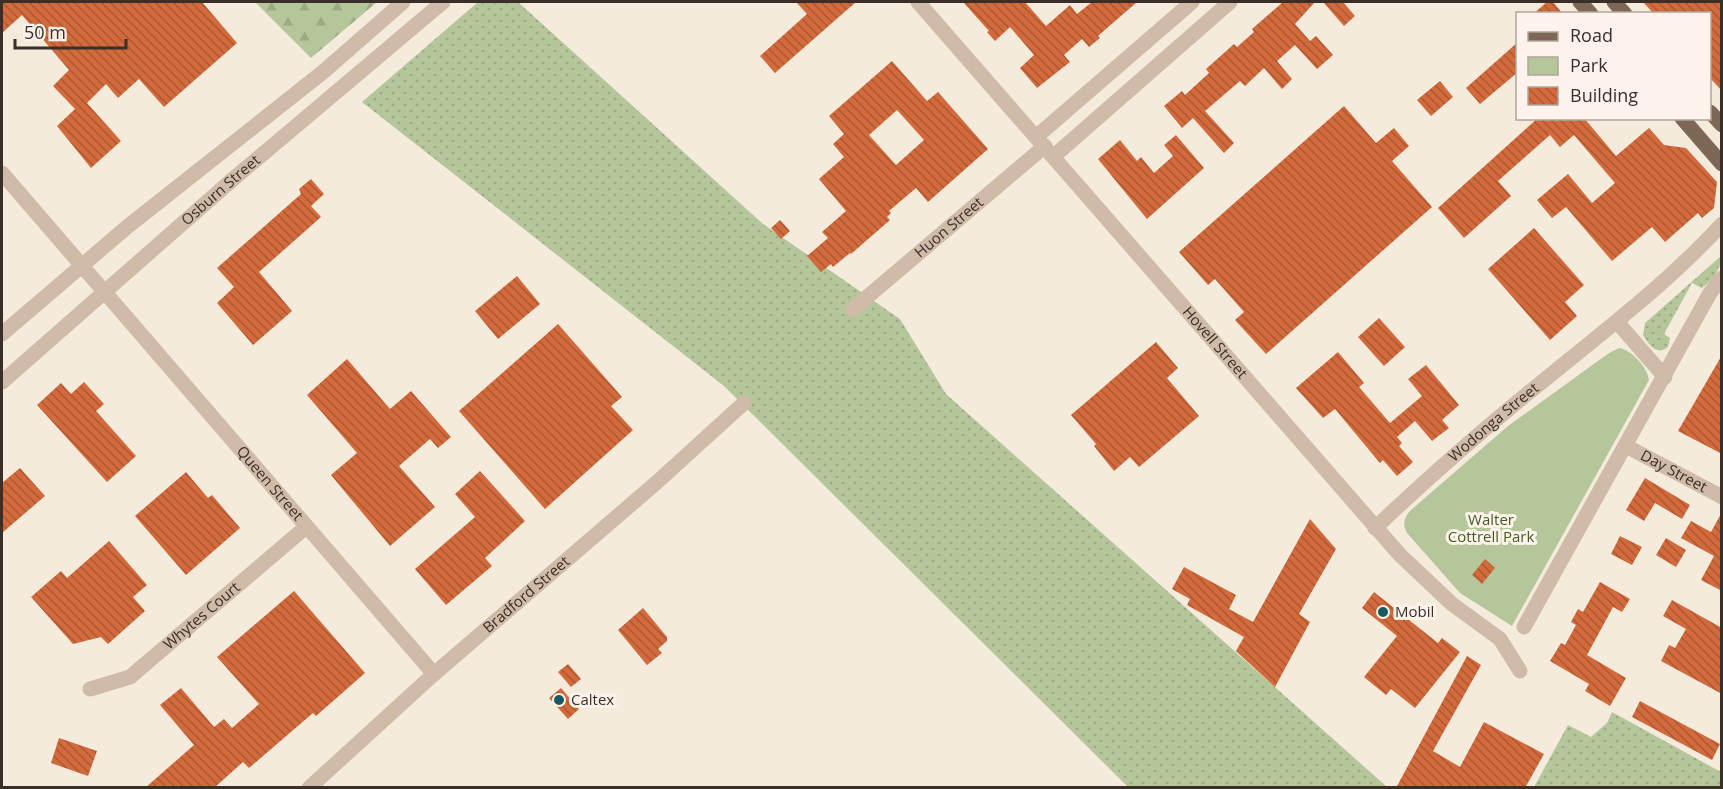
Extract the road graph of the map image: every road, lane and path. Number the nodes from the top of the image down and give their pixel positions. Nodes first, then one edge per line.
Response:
1 (404, 2) edge
2 (443, 2) edge
3 (918, 2) edge
4 (1192, 2) edge
5 (1230, 2) edge
6 (1149, 38) junction
7 (1167, 56) junction
8 (1119, 65) junction
9 (1136, 83) junction
10 (1711, 113) edge
11 (1684, 120) edge
12 (1722, 125) edge
13 (1045, 146) junction
14 (1722, 164) edge
15 (2, 173) edge
16 (1722, 224) edge
17 (1722, 239) edge
18 (1694, 254) junction
19 (82, 264) junction
20 (1722, 278) edge
21 (104, 292) junction
22 (853, 309) dead end
23 (1617, 322) junction
24 (2, 334) edge
25 (1665, 377) junction
26 (2, 382) edge
27 (744, 403) dead end
28 (1626, 446) junction
29 (1722, 497) edge
30 (306, 527) junction
31 (1375, 528) junction
32 (1524, 627) dead end
33 (1520, 671) dead end
34 (434, 674) junction
35 (90, 689) dead end
36 (309, 788) edge

1 - 19 street, Osburn Street
2 - 21 street, Osburn Street
3 - 13 street, Hovell Street
4 - 6 street, Huon Street
5 - 7 street, Huon Street
6 - 7 street
6 - 8 street, Huon Street
7 - 9 street, Huon Street
8 - 9 street
8 - 13 street, Huon Street
9 - 13 street, Huon Street
10 - 12 main road
11 - 14 main road
13 - 22 street, Huon Street
13 - 31 street, Hovell Street
15 - 19 street
16 - 18 street, Wodonga Street
17 - 18 street, Wodonga Street
18 - 23 street, Wodonga Street
19 - 21 street, Queen Street
19 - 24 street, Osburn Street
20 - 25 street
21 - 26 street, Osburn Street
21 - 30 street, Queen Street
23 - 25 street
23 - 31 street, Wodonga Street
25 - 28 street
27 - 34 street, Bradford Street
28 - 29 street, Day Street
28 - 32 street
30 - 34 street, Queen Street
30 - 35 street, Whytes Court
31 - 33 street, Hovell Street
34 - 36 street, Bradford Street

